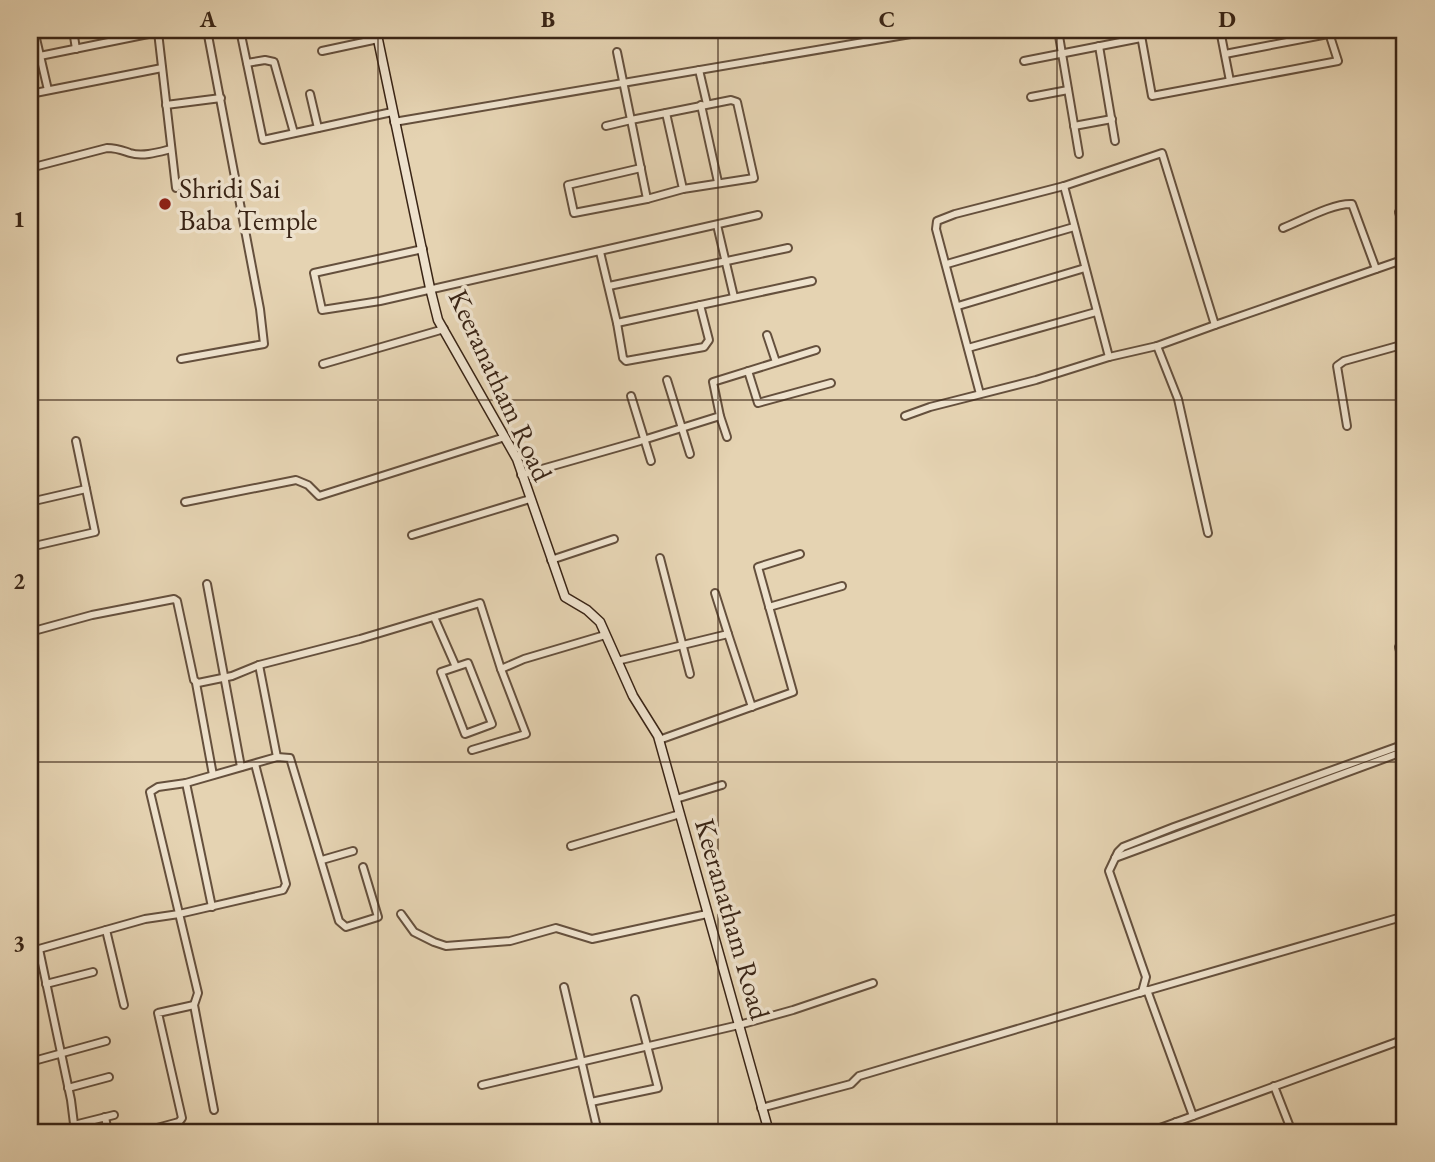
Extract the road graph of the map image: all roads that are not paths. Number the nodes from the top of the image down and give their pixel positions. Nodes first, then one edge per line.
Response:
1 (34, 30) edge
2 (73, 30) edge
3 (170, 30) edge
4 (207, 30) edge
5 (240, 30) edge
6 (934, 30) edge
7 (1058, 30) edge
8 (1220, 30) edge
9 (158, 31) edge
10 (1328, 32) edge
11 (377, 34) edge
12 (1140, 34) edge
13 (1099, 46) junction
14 (76, 48) junction
15 (322, 51) dead end
16 (617, 52) dead end
17 (1062, 53) junction
18 (1225, 54) junction
19 (40, 56) junction
20 (30, 58) edge
21 (1024, 61) dead end
22 (247, 63) junction
23 (162, 68) junction
24 (699, 71) junction
25 (1230, 81) junction
26 (623, 83) junction
27 (48, 90) junction
28 (1068, 90) junction
29 (30, 94) edge
30 (310, 94) dead end
31 (1031, 97) dead end
32 (221, 98) junction
33 (166, 105) junction
34 (704, 105) junction
35 (392, 112) junction
36 (666, 113) junction
37 (1112, 119) junction
38 (631, 120) junction
39 (394, 122) junction
40 (606, 126) dead end
41 (1074, 126) junction
42 (318, 128) junction
43 (294, 133) junction
44 (1115, 141) dead end
45 (172, 149) junction
46 (1079, 155) dead end
47 (30, 168) edge
48 (641, 168) junction
49 (718, 182) junction
50 (1064, 186) junction
51 (176, 188) dead end
52 (683, 189) junction
53 (647, 199) junction
54 (1399, 212) dead end
55 (758, 215) dead end
56 (717, 225) junction
57 (1074, 228) junction
58 (1283, 228) dead end
59 (1405, 232) edge
60 (788, 248) dead end
61 (423, 249) junction
62 (600, 252) junction
63 (1405, 259) edge
64 (725, 260) junction
65 (947, 264) junction
66 (1085, 268) junction
67 (1376, 269) junction
68 (812, 281) dead end
69 (610, 286) junction
70 (430, 288) junction
71 (734, 297) junction
72 (700, 304) junction
73 (958, 306) junction
74 (1096, 312) junction
75 (617, 323) junction
76 (1215, 325) junction
77 (444, 329) junction
78 (767, 335) dead end
79 (1405, 344) edge
80 (1157, 346) junction
81 (968, 348) junction
82 (816, 350) dead end
83 (1109, 357) junction
84 (181, 359) dead end
85 (776, 362) junction
86 (323, 365) dead end
87 (748, 371) junction
88 (667, 380) dead end
89 (831, 383) dead end
90 (980, 394) junction
91 (631, 396) dead end
92 (720, 416) junction
93 (905, 416) dead end
94 (1346, 426) dead end
95 (682, 428) junction
96 (505, 437) junction
97 (727, 437) dead end
98 (645, 440) junction
99 (76, 441) dead end
100 (690, 454) dead end
101 (651, 461) dead end
102 (522, 475) junction
103 (86, 489) junction
104 (530, 499) junction
105 (30, 502) edge
106 (185, 502) dead end
107 (1208, 533) dead end
108 (412, 535) dead end
109 (614, 539) dead end
110 (30, 547) edge
111 (800, 554) dead end
112 (660, 558) dead end
113 (551, 560) junction
114 (206, 584) dead end
115 (842, 586) dead end
116 (715, 593) dead end
117 (769, 607) junction
118 (435, 617) junction
119 (30, 632) edge
120 (728, 634) junction
121 (606, 635) junction
122 (682, 645) junction
123 (1399, 647) dead end
124 (617, 661) junction
125 (259, 665) junction
126 (456, 667) junction
127 (501, 669) junction
128 (1405, 671) edge
129 (690, 674) dead end
130 (224, 678) junction
131 (195, 683) junction
132 (752, 707) junction
133 (659, 740) junction
134 (1405, 744) edge
135 (472, 751) dead end
136 (1405, 751) edge
137 (277, 757) junction
138 (255, 764) junction
139 (241, 767) junction
140 (213, 775) junction
141 (186, 783) junction
142 (722, 785) dead end
143 (676, 799) junction
144 (680, 814) junction
145 (571, 846) dead end
146 (353, 851) dead end
147 (1115, 858) junction
148 (322, 860) junction
149 (363, 867) dead end
150 (212, 907) junction
151 (178, 914) junction
152 (401, 914) dead end
153 (707, 914) junction
154 (1405, 916) edge
155 (106, 930) junction
156 (93, 972) dead end
157 (873, 983) dead end
158 (46, 984) junction
159 (564, 988) dead end
160 (1146, 988) junction
161 (635, 999) dead end
162 (194, 1004) junction
163 (124, 1005) dead end
164 (738, 1025) junction
165 (1405, 1039) edge
166 (106, 1041) dead end
167 (647, 1046) junction
168 (61, 1052) junction
169 (582, 1061) junction
170 (30, 1062) edge
171 (110, 1077) dead end
172 (481, 1085) dead end
173 (1274, 1086) junction
174 (68, 1088) junction
175 (591, 1102) junction
176 (761, 1108) junction
177 (214, 1110) dead end
178 (114, 1115) dead end
179 (1194, 1116) junction
180 (105, 1117) junction
181 (1176, 1122) junction
182 (75, 1128) edge
183 (108, 1132) edge
184 (157, 1132) edge
185 (598, 1132) edge
186 (769, 1132) edge
187 (1149, 1132) edge
188 (1180, 1132) edge
189 (1292, 1132) edge

1 - 19 street
2 - 14 street
3 - 9 street
4 - 32 street
5 - 22 street
6 - 24 street
7 - 17 street
8 - 18 street
9 - 14 street
9 - 23 street
10 - 18 street
10 - 25 street
11 - 15 street
11 - 35 street, Keeranatham Road
12 - 13 street
12 - 25 street
13 - 17 street
13 - 37 street
14 - 19 street
16 - 26 street
17 - 21 street
17 - 28 street
18 - 25 street
19 - 20 street
19 - 27 street
22 - 43 street
22 - 43 street
23 - 27 street
23 - 33 street
24 - 26 street
24 - 34 street
26 - 38 street
26 - 39 street
27 - 29 street
28 - 31 street
28 - 41 street
30 - 42 street
32 - 33 street
32 - 84 street
33 - 45 street
34 - 36 street
34 - 49 street
34 - 49 street
35 - 39 street, Keeranatham Road
35 - 42 street
36 - 38 street
36 - 52 street
37 - 41 street
37 - 44 street
38 - 40 street
38 - 48 street
39 - 61 street, Keeranatham Road
41 - 46 street
42 - 43 street
45 - 47 street
45 - 51 street
48 - 53 street
48 - 53 street
49 - 52 street
50 - 57 street
50 - 65 street
50 - 76 street
52 - 53 street
54 - 59 street
55 - 56 street
56 - 62 street
56 - 64 street
57 - 65 street
57 - 66 street
58 - 67 street
60 - 64 street
61 - 70 street, Keeranatham Road
61 - 70 street
62 - 69 street
62 - 70 street
63 - 67 street
64 - 69 street
64 - 71 street
65 - 73 street
66 - 73 street
66 - 74 street
67 - 76 street
68 - 71 street
69 - 75 street
70 - 77 street, Keeranatham Road
71 - 72 street
72 - 75 street
72 - 75 street
73 - 81 street
74 - 81 street
74 - 83 street
76 - 80 street
77 - 86 street
77 - 96 street, Keeranatham Road
78 - 85 street
79 - 94 street
80 - 83 street
80 - 107 street
81 - 90 street
82 - 85 street
83 - 90 street
85 - 87 street
87 - 89 street
87 - 92 street
88 - 95 street
90 - 93 street
91 - 98 street
92 - 95 street
92 - 97 street
95 - 98 street
95 - 100 street
96 - 102 street, Keeranatham Road
96 - 106 street
98 - 101 street
98 - 102 street
99 - 103 street
102 - 104 street, Keeranatham Road
103 - 105 street
103 - 110 street
104 - 108 street
104 - 113 street, Keeranatham Road
109 - 113 street
111 - 117 street
112 - 122 street
113 - 121 street, Keeranatham Road
114 - 130 street
115 - 117 street
116 - 120 street
117 - 132 street
118 - 125 street
118 - 126 street
118 - 127 street
119 - 131 street
120 - 122 street
120 - 132 street
121 - 124 street, Keeranatham Road
121 - 127 street
122 - 124 street
122 - 129 street
123 - 128 street
124 - 133 street, Keeranatham Road
125 - 130 street
125 - 137 street
126 - 126 street
127 - 135 street
130 - 131 street
130 - 139 street
131 - 140 street
132 - 133 street
133 - 143 street, Keeranatham Road
134 - 147 street
136 - 147 street
137 - 138 street
137 - 148 street
138 - 139 street
138 - 150 street
139 - 140 street
140 - 141 street
141 - 150 street
141 - 151 street
142 - 143 street
143 - 144 street, Keeranatham Road
144 - 145 street
144 - 153 street, Keeranatham Road
146 - 148 street
147 - 160 street
148 - 149 street
150 - 151 street
151 - 155 street
151 - 162 street
152 - 153 street
153 - 164 street, Keeranatham Road
154 - 160 street
155 - 158 street
155 - 163 street
156 - 158 street
157 - 164 street
158 - 168 street
159 - 169 street
160 - 176 street
160 - 179 street
161 - 167 street
162 - 177 street
162 - 184 street
164 - 167 street
164 - 176 street, Keeranatham Road
165 - 173 street
166 - 168 street
167 - 169 street
167 - 175 street
168 - 170 street
168 - 174 street
169 - 172 street
169 - 175 street
171 - 174 street
173 - 179 street
173 - 189 street
174 - 182 street
175 - 185 street
176 - 186 street, Keeranatham Road
178 - 180 street
179 - 181 street
180 - 182 street
180 - 183 street
181 - 187 street
181 - 188 street

